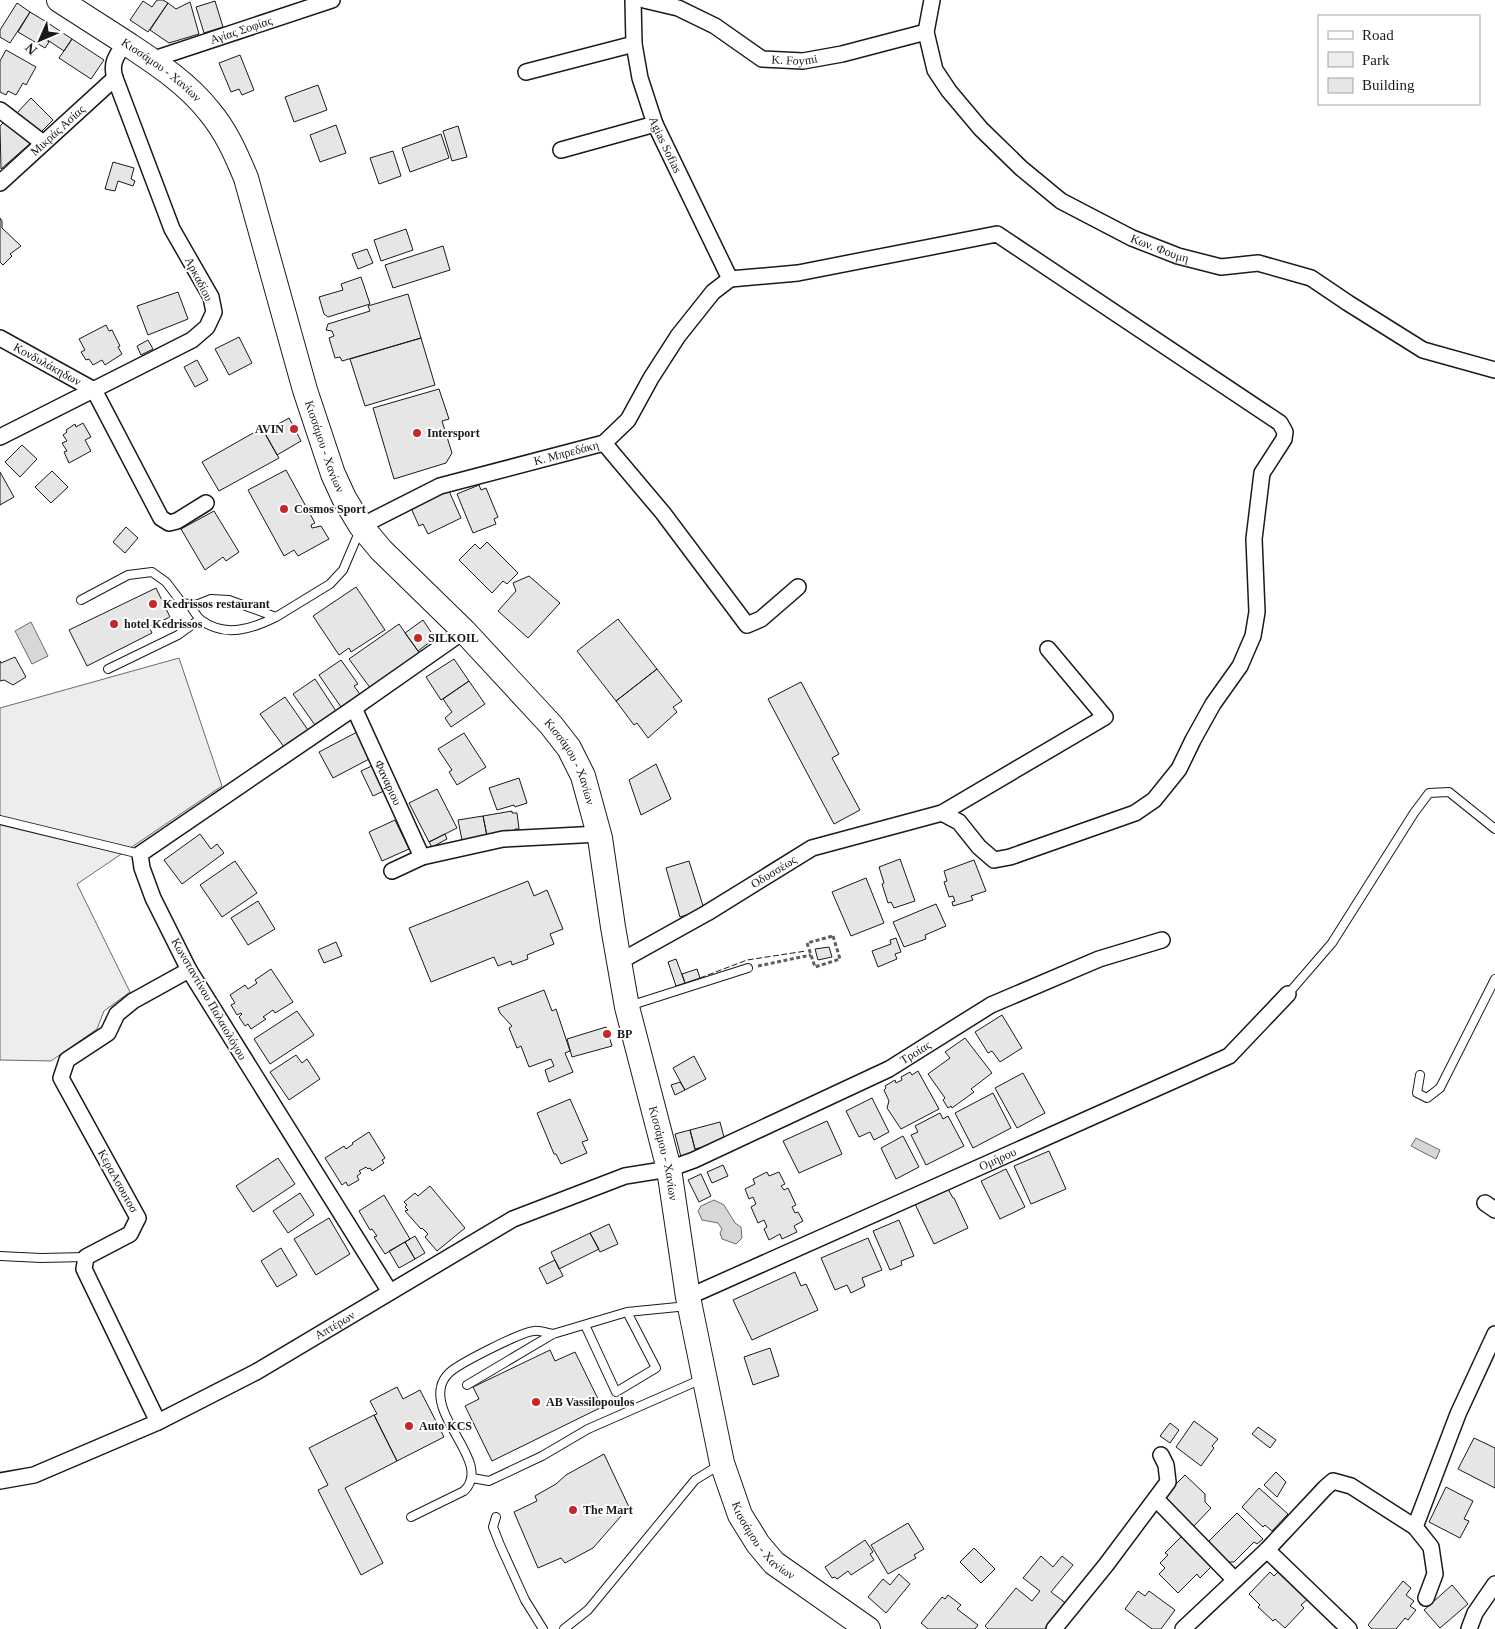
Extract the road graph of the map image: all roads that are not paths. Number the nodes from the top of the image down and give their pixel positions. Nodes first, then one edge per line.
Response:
1 (332, 0) edge
2 (633, 0) edge
3 (644, 0) edge
4 (932, 0) edge
5 (74, 4) edge
6 (926, 32) junction
7 (125, 43) junction
8 (634, 44) junction
9 (151, 60) junction
10 (526, 72) dead end
11 (115, 78) junction
12 (0, 110) edge
13 (655, 124) junction
14 (43, 143) junction
15 (561, 150) dead end
16 (0, 183) edge
17 (730, 279) junction
18 (0, 338) edge
19 (1495, 370) edge
20 (94, 390) junction
21 (0, 437) edge
22 (604, 442) junction
23 (206, 503) dead end
24 (361, 526) junction
25 (798, 587) dead end
26 (81, 600) dead end
27 (189, 604) junction
28 (276, 617) junction
29 (200, 619) junction
30 (464, 631) junction
31 (1048, 649) dead end
32 (108, 669) dead end
33 (354, 708) junction
34 (942, 813) junction
35 (0, 820) edge
36 (1495, 829) edge
37 (600, 834) junction
38 (140, 854) junction
39 (422, 857) junction
40 (392, 871) dead end
41 (1162, 940) dead end
42 (618, 962) junction
43 (748, 968) road end
44 (189, 970) junction
45 (1495, 979) edge
46 (1288, 994) joint
47 (627, 1007) junction
48 (1420, 1075) dead end
49 (669, 1169) junction
50 (0, 1256) edge
51 (86, 1257) junction
52 (390, 1292) junction
53 (689, 1301) junction
54 (627, 1312) junction
55 (585, 1325) junction
56 (553, 1334) junction
57 (1495, 1334) edge
58 (705, 1378) junction
59 (467, 1385) dead end
60 (158, 1422) junction
61 (1161, 1455) dead end
62 (722, 1463) junction
63 (472, 1478) junction
64 (0, 1481) edge
65 (1156, 1499) junction
66 (410, 1517) dead end
67 (496, 1517) dead end
68 (1415, 1528) junction
69 (1267, 1550) junction
70 (1235, 1580) junction
71 (1495, 1584) edge
72 (1426, 1598) dead end
73 (543, 1629) edge
74 (564, 1629) edge
75 (868, 1629) edge
76 (1054, 1629) edge
77 (1183, 1629) edge
78 (1349, 1629) edge
79 (1469, 1629) edge

1 - 9 street, Αγίας Σοφίας
2 - 8 street, Agias Sofias
3 - 6 street, K. Foymi
4 - 6 street, Κων. Φουμη
5 - 7 main road, Κισσάμου - Χανίων
6 - 19 street, Κων. Φουμη
7 - 9 main road, Κισσάμου - Χανίων
7 - 11 street, Αρκαδίου
8 - 10 street
8 - 13 street, Agias Sofias
9 - 24 main road, Κισσάμου - Χανίων
11 - 14 street, Μικράς Ασίας
11 - 20 street, Αρκαδίου
12 - 14 street
13 - 15 street
13 - 17 street, Agias Sofias
14 - 16 street, Μικράς Ασίας
17 - 22 street, Κ. Μπρεδάκη
17 - 34 street
18 - 20 street, Κονδυλάκηδων
20 - 21 street, Αρκαδίου
20 - 23 street
22 - 24 street, Κ. Μπρεδάκη
22 - 25 street
24 - 28 lane
24 - 30 main road, Κισσάμου - Χανίων
26 - 27 lane
27 - 28 lane
27 - 29 lane
28 - 29 lane
29 - 32 lane
30 - 33 street
30 - 37 main road, Κισσάμου - Χανίων
31 - 34 street, Οδυσσέως
33 - 38 street
33 - 39 street, Φαναριου
34 - 42 street, Οδυσσέως
35 - 38 lane
36 - 46 lane
37 - 39 street
37 - 42 main road, Κισσάμου - Χανίων
38 - 44 street, Κωνσταντίνου Παλαιολόγου
39 - 40 street
41 - 49 street, Τροίας
42 - 47 main road, Κισσάμου - Χανίων
43 - 47 lane
44 - 51 street, ΚεραΑσουτοσ
44 - 52 street, Κωνσταντίνου Παλαιολόγου
45 - 48 lane
46 - 53 street, Ομήρου
47 - 49 main road, Κισσάμου - Χανίων
49 - 52 street, Απτέρων
49 - 53 main road, Κισσάμου - Χανίων
50 - 51 lane
51 - 60 street
52 - 60 street, Απτέρων
53 - 54 lane
53 - 58 main road, Κισσάμου - Χανίων
54 - 55 lane
54 - 55 lane
55 - 56 lane
56 - 59 lane
56 - 63 lane
57 - 68 street
58 - 62 main road, Κισσάμου - Χανίων
58 - 63 lane
60 - 64 street, Απτέρων
61 - 65 street
62 - 74 lane
62 - 75 main road, Κισσάμου - Χανίων
63 - 66 lane
65 - 70 street
65 - 76 street
67 - 73 lane
68 - 69 street
68 - 72 street
69 - 70 street
69 - 78 street
70 - 77 street
71 - 79 street

